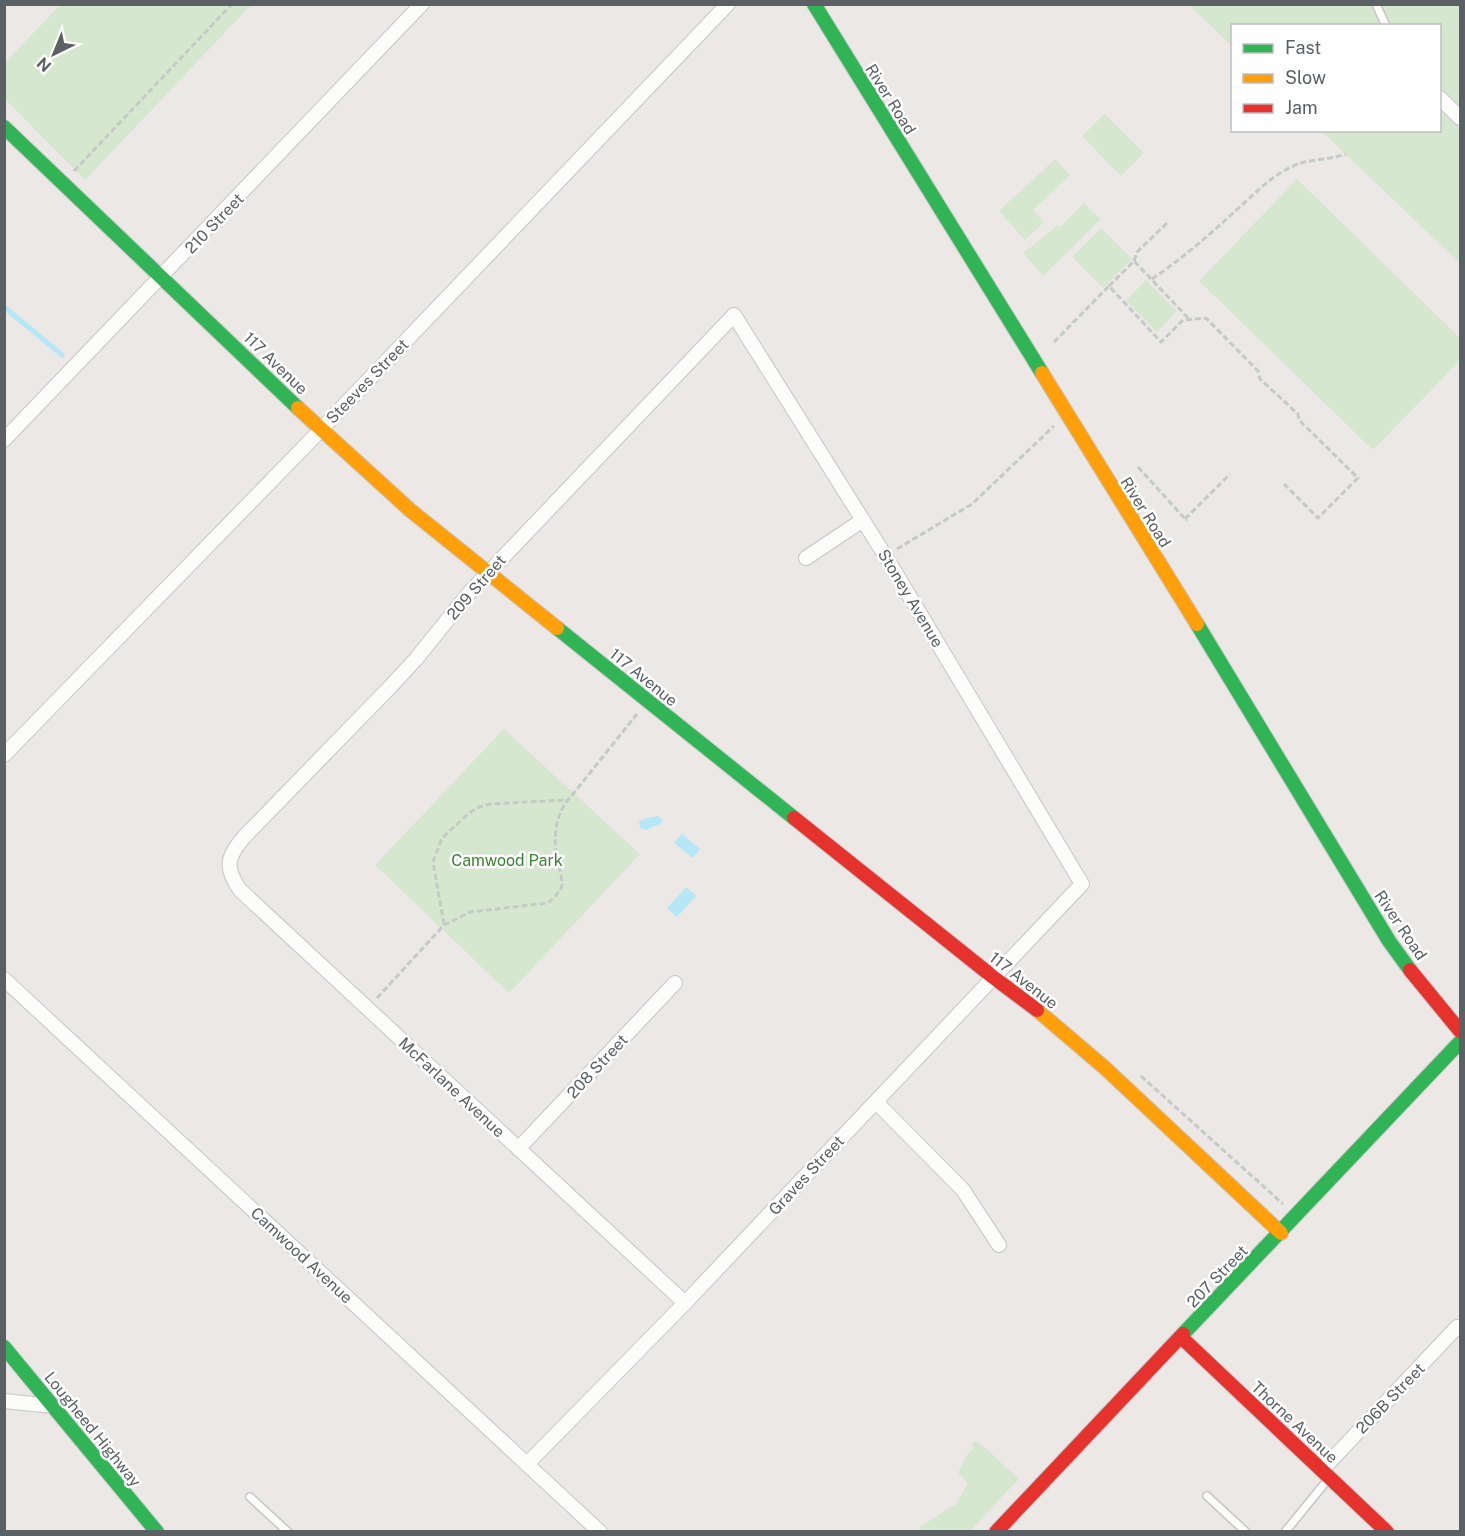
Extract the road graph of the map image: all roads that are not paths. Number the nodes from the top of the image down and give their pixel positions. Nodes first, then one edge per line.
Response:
1 (422, 4) edge
2 (814, 4) edge
3 (1376, 4) edge
4 (722, 6) edge
5 (1385, 24) edge
6 (1441, 99) edge
7 (1461, 118) edge
8 (4, 127) edge
9 (161, 277) junction
10 (734, 315) joint
11 (321, 429) junction
12 (4, 440) edge
13 (863, 520) junction
14 (806, 558) dead end
15 (488, 573) junction
16 (4, 755) edge
17 (228, 865) joint
18 (1082, 884) joint
19 (993, 977) junction
20 (4, 979) edge
21 (675, 983) dead end
22 (1461, 1031) edge
23 (1461, 1042) edge
24 (876, 1102) junction
25 (519, 1148) junction
26 (1281, 1233) junction
27 (999, 1245) dead end
28 (685, 1303) junction
29 (1457, 1327) dead end
30 (1181, 1337) junction
31 (6, 1351) edge
32 (4, 1401) edge
33 (54, 1406) junction
34 (527, 1464) junction
35 (1326, 1473) junction
36 (250, 1497) dead end
37 (1207, 1497) dead end
38 (157, 1532) edge
39 (288, 1532) edge
40 (600, 1532) edge
41 (996, 1532) edge
42 (1246, 1532) edge
43 (1285, 1532) edge
44 (1387, 1532) edge

1 - 9 street, 210 Street
2 - 22 main road, River Road
3 - 5 lane
4 - 11 street, Steeves Street
6 - 7 street
8 - 9 main road, 117 Avenue
9 - 11 main road, 117 Avenue
9 - 12 street, 210 Street
10 - 13 street, Stoney Avenue
10 - 15 street, 209 Street
11 - 15 main road, 117 Avenue
11 - 16 street, Steeves Street
13 - 14 street
13 - 18 street, Stoney Avenue
15 - 17 street, 209 Street
15 - 19 main road, 117 Avenue
17 - 25 street, McFarlane Avenue
18 - 19 street, Graves Street
19 - 24 street, Graves Street
19 - 26 main road, 117 Avenue
20 - 34 street, Camwood Avenue
21 - 25 street, 208 Street
23 - 26 main road, 207 Street
24 - 27 street
24 - 28 street, Graves Street
25 - 28 street, McFarlane Avenue
26 - 30 main road, 207 Street
28 - 34 street, Graves Street
29 - 35 street, 206B Street
30 - 35 main road, Thorne Avenue
30 - 41 main road, 207 Street
31 - 33 main road, Lougheed Highway
32 - 33 street
33 - 38 main road, Lougheed Highway
34 - 40 street, Camwood Avenue
35 - 43 lane
35 - 44 main road, Thorne Avenue
36 - 39 lane
37 - 42 lane

